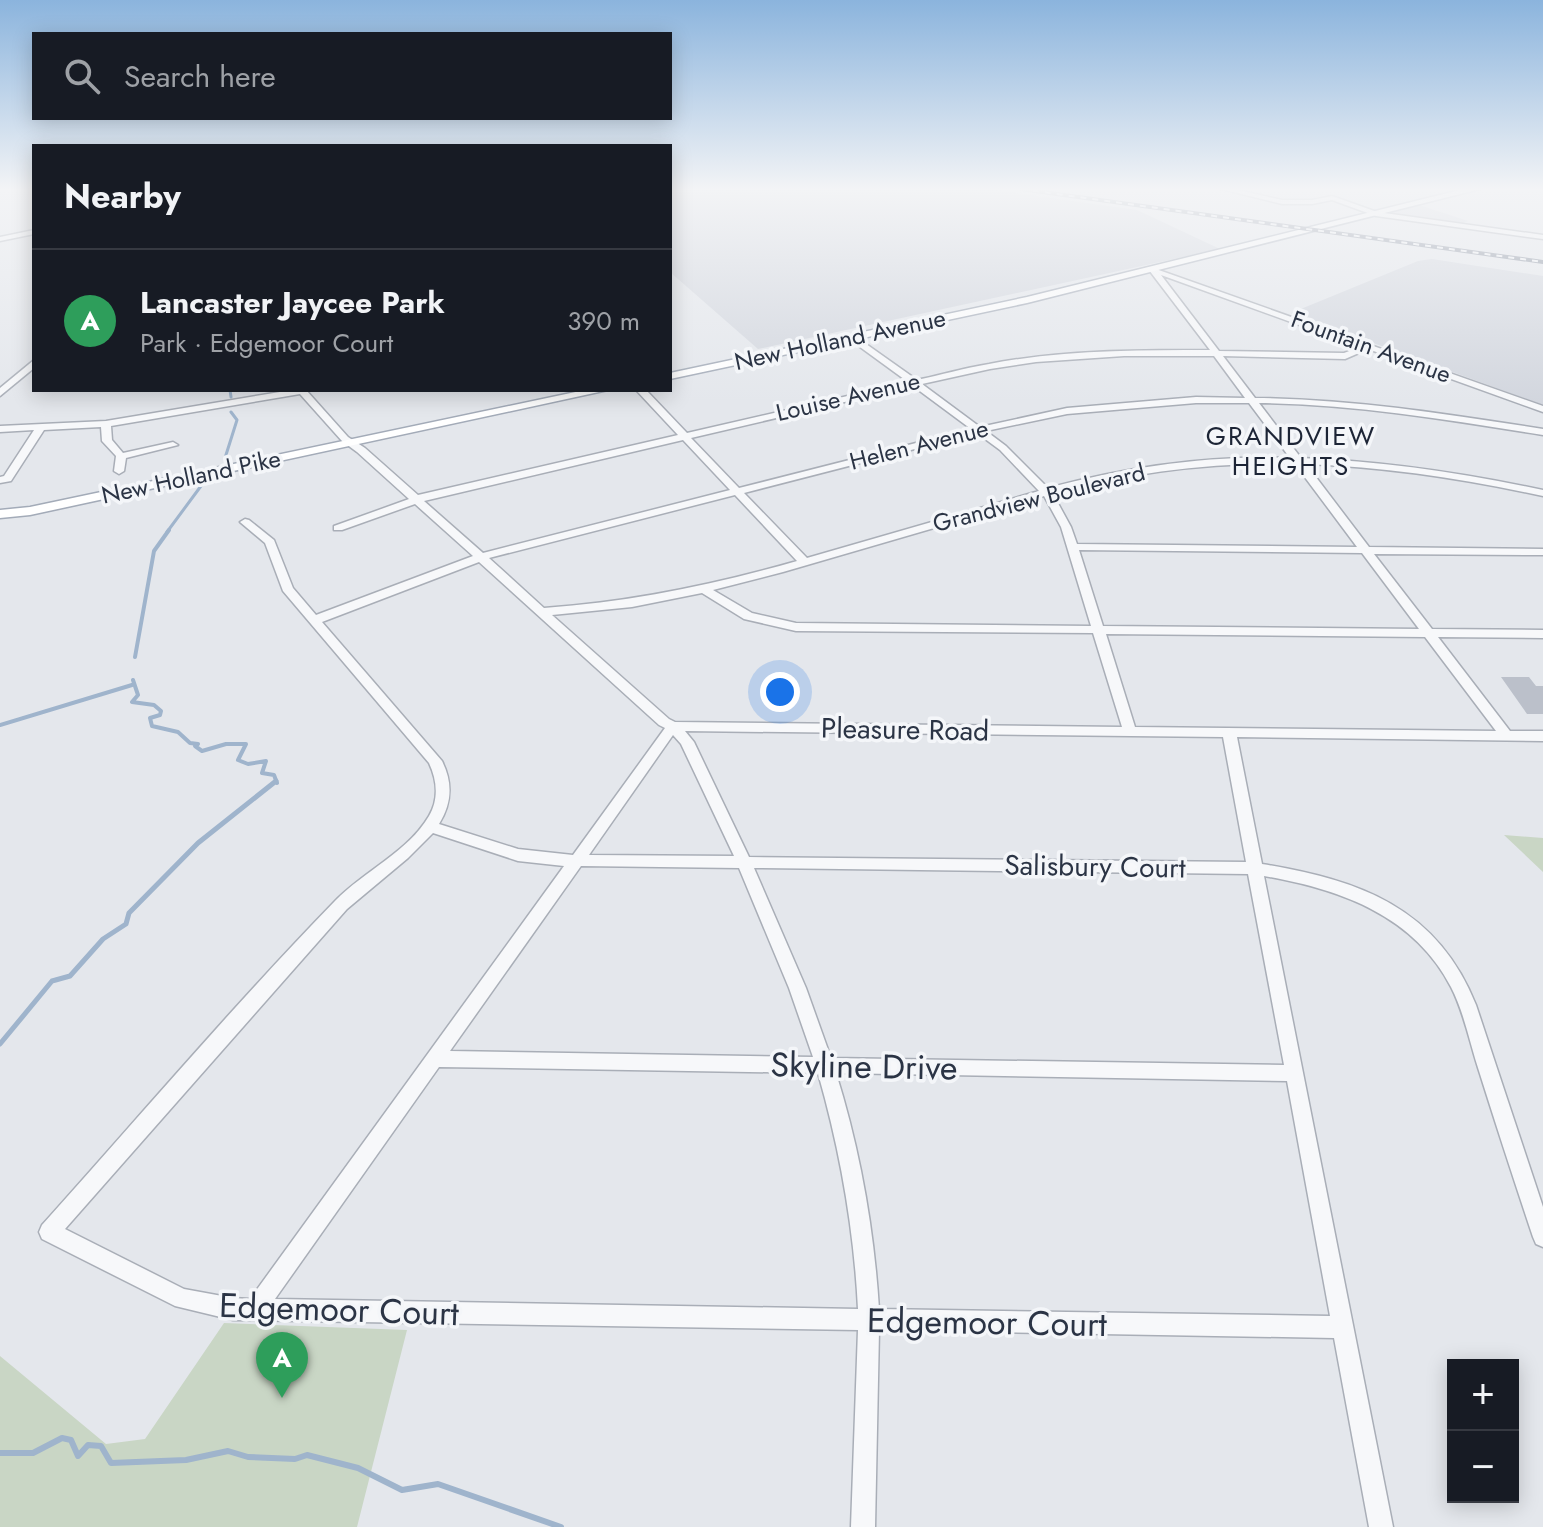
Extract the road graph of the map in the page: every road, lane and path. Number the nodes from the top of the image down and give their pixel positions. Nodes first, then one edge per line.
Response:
1 (1192, 260) edge
2 (1153, 270) junction
3 (1190, 282) junction
4 (1163, 286) junction
5 (852, 337) junction
6 (1368, 346) junction
7 (1212, 350) junction
8 (32, 365) edge
9 (672, 376) edge
10 (914, 382) junction
11 (295, 392) edge
12 (302, 392) edge
13 (593, 392) edge
14 (643, 392) edge
15 (0, 393) edge
16 (1250, 400) junction
17 (1543, 409) edge
18 (106, 424) junction
19 (0, 429) edge
20 (40, 429) junction
21 (978, 430) junction
22 (1543, 432) edge
23 (684, 435) junction
24 (352, 443) junction
25 (173, 445) dead end
26 (121, 456) junction
27 (1297, 461) junction
28 (119, 471) dead end
29 (0, 480) edge
30 (737, 491) junction
31 (1047, 493) junction
32 (1543, 493) edge
33 (416, 499) junction
34 (30, 511) junction
35 (0, 514) edge
36 (0, 521) edge
37 (245, 522) dead end
38 (338, 528) dead end
39 (1072, 547) junction
40 (1365, 550) junction
41 (1543, 552) edge
42 (481, 557) junction
43 (803, 561) junction
44 (703, 589) junction
45 (542, 612) junction
46 (315, 620) junction
47 (1098, 630) junction
48 (1428, 633) junction
49 (1543, 634) edge
50 (673, 726) junction
51 (1130, 731) junction
52 (1229, 732) junction
53 (1506, 735) junction
54 (1543, 736) edge
55 (430, 827) junction
56 (577, 861) junction
57 (744, 863) junction
58 (1254, 868) junction
59 (435, 1059) junction
60 (826, 1065) junction
61 (1293, 1073) junction
62 (1543, 1237) edge
63 (255, 1310) junction
64 (869, 1320) junction
65 (1342, 1327) junction
66 (863, 1527) edge
67 (1381, 1527) edge

1 - 2 main road, New Holland Avenue
2 - 3 street, Fountain Avenue
2 - 4 street
2 - 5 main road, New Holland Avenue
3 - 4 street
3 - 6 street, Fountain Avenue
4 - 7 street
5 - 9 main road, New Holland Avenue
5 - 10 street
6 - 7 street, Louise Avenue
6 - 17 street, Fountain Avenue
7 - 10 street, Louise Avenue
7 - 16 street
8 - 15 street
10 - 21 street
10 - 23 street, Louise Avenue
11 - 18 street
12 - 24 street
13 - 24 main road
14 - 23 street
16 - 21 street, Helen Avenue
16 - 22 street, Helen Avenue
16 - 27 street
18 - 20 street
18 - 26 street
19 - 20 street
20 - 29 street
21 - 30 street, Helen Avenue
21 - 31 street
23 - 30 street
23 - 33 street, Louise Avenue
24 - 33 street
24 - 34 main road, New Holland Pike
25 - 26 street
26 - 28 street
27 - 31 street, Grandview Boulevard
27 - 32 street, Grandview Boulevard
27 - 40 street
30 - 42 street, Helen Avenue
30 - 43 street
31 - 39 street
31 - 43 street, Grandview Boulevard
33 - 38 street, Louise Avenue
33 - 42 street
34 - 35 main road, New Holland Pike
34 - 36 main road, New Holland Pike
37 - 46 street, Edgemoor Court
39 - 40 street
39 - 47 street
40 - 41 street
40 - 48 street
42 - 45 street
42 - 46 street, Helen Avenue
43 - 44 street, Grandview Boulevard
44 - 45 street, Grandview Boulevard
44 - 47 street
45 - 50 street
46 - 55 street, Edgemoor Court
47 - 48 street
47 - 51 street
48 - 49 street
48 - 53 street
50 - 51 street, Pleasure Road
50 - 56 street
50 - 57 street
51 - 52 street, Pleasure Road
52 - 53 street, Pleasure Road
52 - 58 street
53 - 54 street, Pleasure Road
55 - 56 street, Salisbury Court
55 - 63 street, Edgemoor Court
56 - 57 street, Salisbury Court
56 - 59 street
57 - 58 street, Salisbury Court
57 - 60 street
58 - 61 street
58 - 62 street, Salisbury Court
59 - 60 street, Skyline Drive
59 - 63 street
60 - 61 street, Skyline Drive
60 - 64 street
61 - 65 street
63 - 64 street, Edgemoor Court
64 - 65 street, Edgemoor Court
64 - 66 street
65 - 67 street

